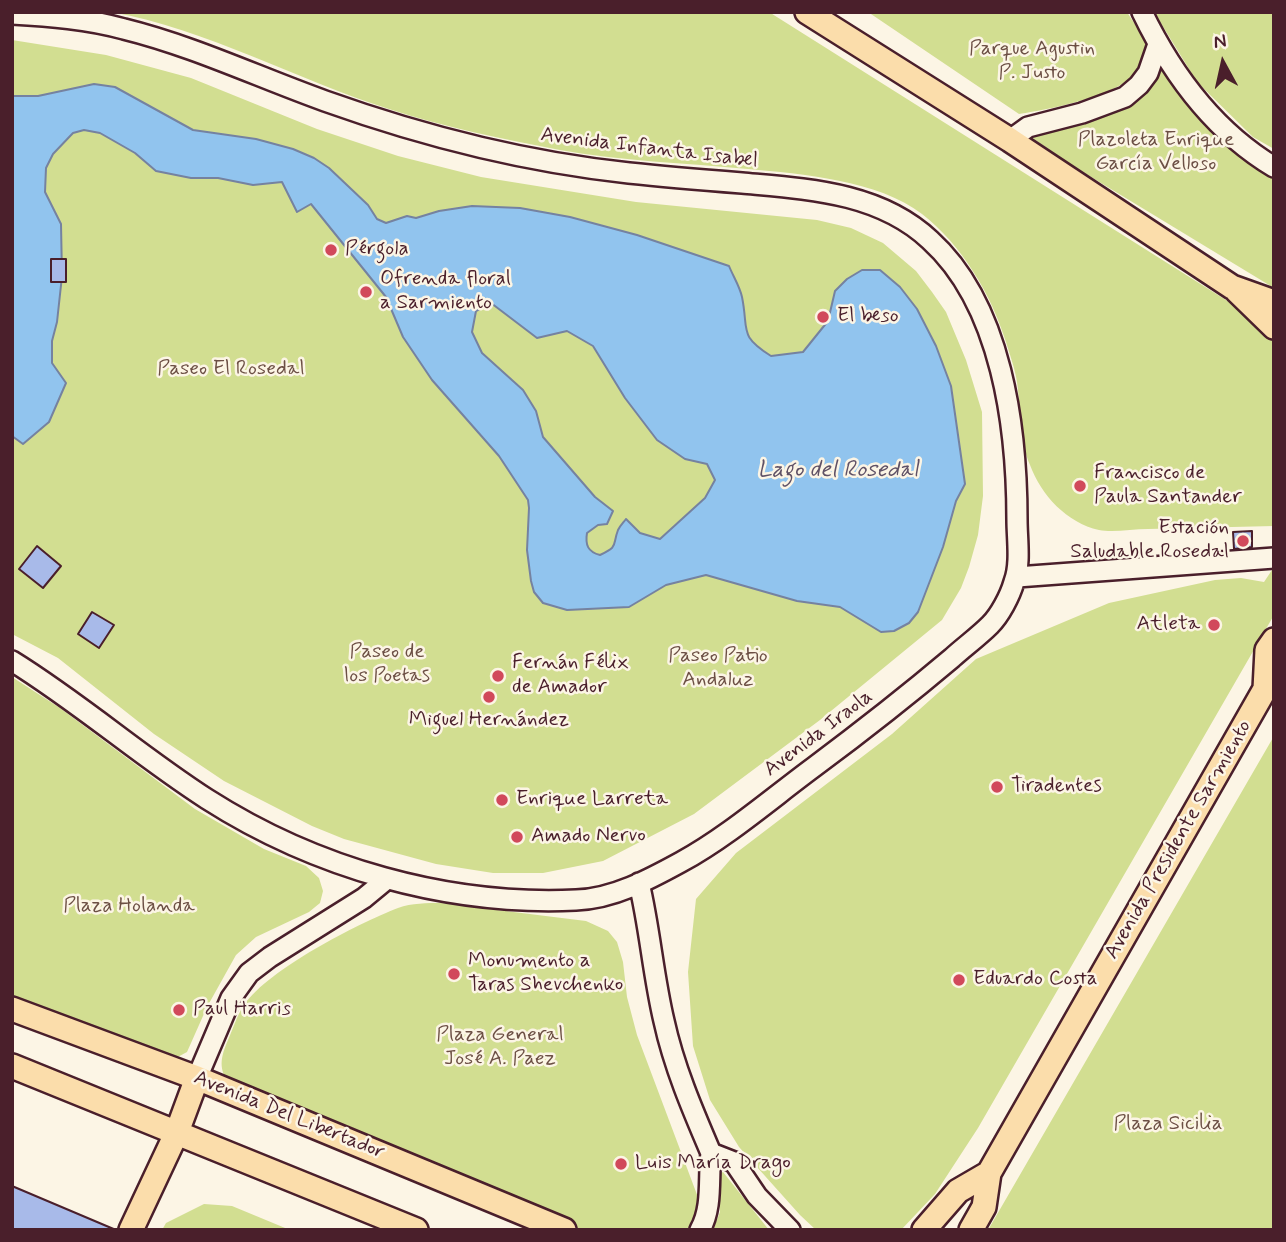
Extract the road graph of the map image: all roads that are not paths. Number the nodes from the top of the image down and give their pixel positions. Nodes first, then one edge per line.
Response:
1 (807, 12) edge
2 (1142, 12) edge
3 (12, 14) edge
4 (1158, 44) junction
5 (1010, 140) junction
6 (1274, 167) edge
7 (1232, 286) junction
8 (1274, 302) edge
9 (1274, 327) edge
10 (1274, 558) edge
11 (1017, 578) junction
12 (1274, 640) edge
13 (12, 661) edge
14 (1269, 685) edge
15 (387, 878) junction
16 (639, 883) junction
17 (12, 1009) edge
18 (12, 1066) edge
19 (197, 1078) junction
20 (177, 1132) junction
21 (711, 1153) junction
22 (989, 1173) junction
23 (131, 1230) edge
24 (416, 1230) edge
25 (564, 1230) edge
26 (700, 1230) edge
27 (790, 1230) edge
28 (924, 1230) edge
29 (971, 1230) edge

1 - 5 main road
2 - 4 street
3 - 11 street, Avenida Infanta Isabel
4 - 5 street
4 - 6 street
5 - 7 main road
7 - 8 main road
7 - 9 main road
10 - 11 street
11 - 16 street, Avenida Iraola
12 - 14 main road, Avenida Presidente Sarmiento
13 - 15 street, Avenida Iraola
14 - 22 main road, Avenida Presidente Sarmiento
15 - 16 street, Avenida Iraola
15 - 19 street
16 - 21 street
17 - 19 main road, Avenida Del Libertador
18 - 20 main road
19 - 20 main road
19 - 25 main road, Avenida Del Libertador
20 - 23 main road
20 - 24 main road
21 - 26 street
21 - 27 street
22 - 28 main road
22 - 29 main road, Avenida Presidente Sarmiento

